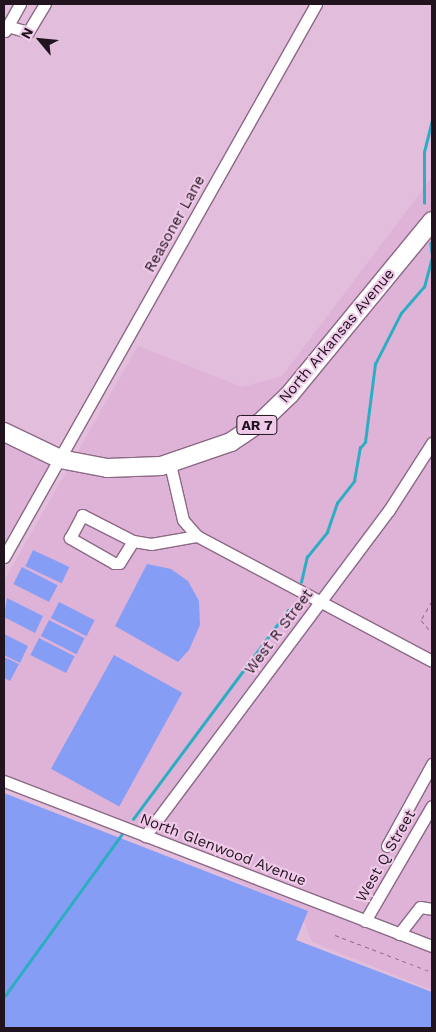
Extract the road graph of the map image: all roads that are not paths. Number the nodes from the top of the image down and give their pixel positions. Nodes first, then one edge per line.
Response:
1 (44, 4) edge
2 (316, 4) edge
3 (17, 5) edge
4 (6, 29) edge
5 (432, 221) edge
6 (4, 432) edge
7 (432, 443) edge
8 (60, 459) junction
9 (170, 464) junction
10 (197, 536) junction
11 (133, 541) junction
12 (4, 557) edge
13 (321, 600) junction
14 (432, 661) edge
15 (432, 764) edge
16 (4, 781) edge
17 (432, 806) edge
18 (144, 836) junction
19 (387, 846) dead end
20 (432, 909) edge
21 (365, 921) junction
22 (399, 934) junction
23 (432, 946) edge

1 - 4 street
2 - 8 street, Reasoner Lane
3 - 4 street
5 - 9 highway, North Arkansas Avenue / AR 7
6 - 8 highway, North Arkansas Avenue / AR 7
7 - 13 street, West R Street
8 - 9 highway, North Arkansas Avenue / AR 7
8 - 12 street, Reasoner Lane
9 - 10 street
10 - 11 street
10 - 13 street
11 - 11 street
13 - 14 street
13 - 18 street, West R Street
15 - 19 street
16 - 18 street, North Glenwood Avenue
17 - 21 street, West Q Street
18 - 21 street, North Glenwood Avenue
20 - 22 street
21 - 22 street, North Glenwood Avenue
22 - 23 street, North Glenwood Avenue

